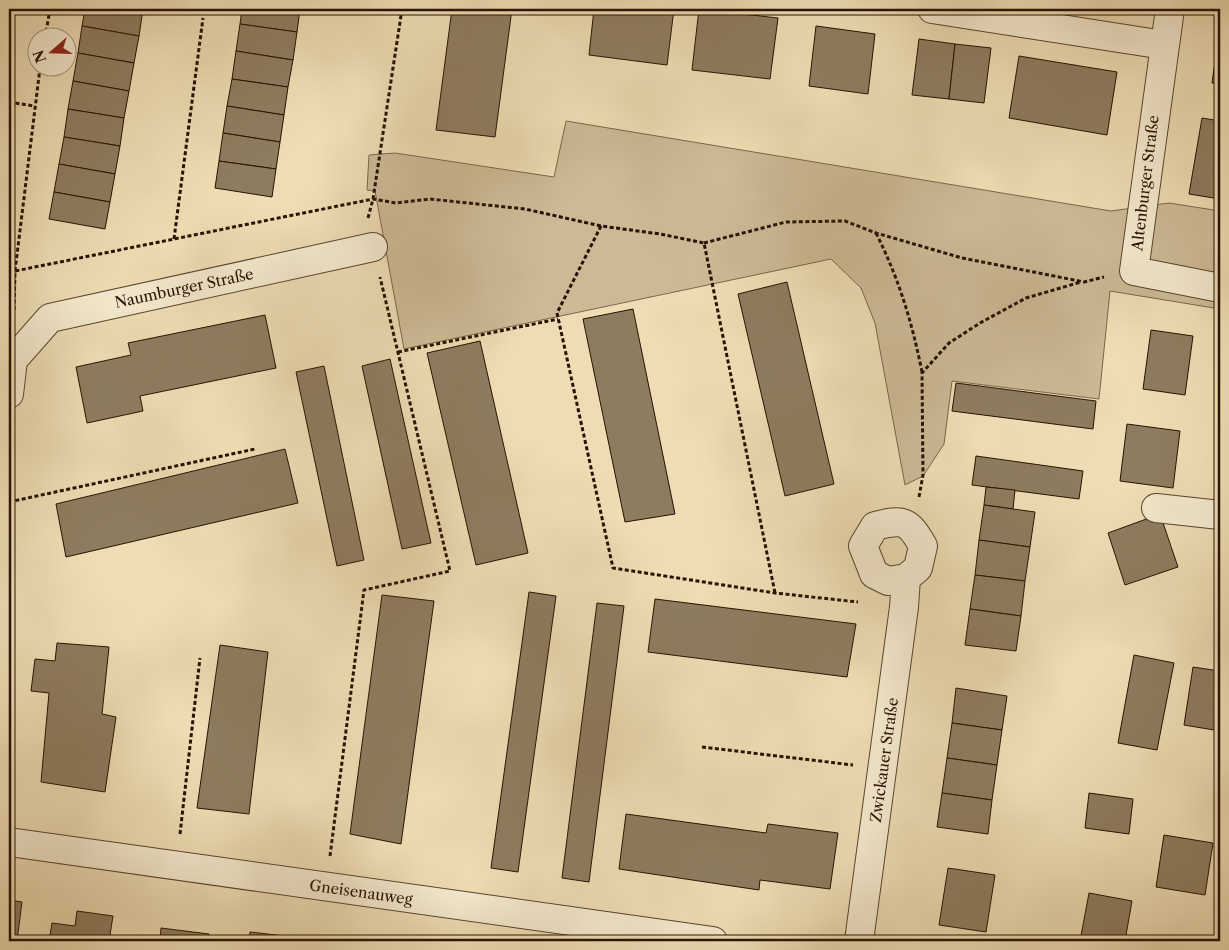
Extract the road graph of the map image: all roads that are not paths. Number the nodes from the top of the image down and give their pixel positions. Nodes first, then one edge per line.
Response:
1 (932, 9) edge
2 (1170, 9) edge
3 (1164, 45) junction
4 (373, 247) road end
5 (1220, 288) edge
6 (9, 394) edge
7 (1156, 508) dead end
8 (1220, 515) edge
9 (906, 578) junction
10 (9, 842) edge
11 (713, 941) edge
12 (859, 941) edge

1 - 3 street
2 - 3 street, Altenburger Straße
3 - 5 street, Altenburger Straße
4 - 6 street, Naumburger Straße
7 - 8 street
9 - 9 street
9 - 12 street, Zwickauer Straße
10 - 11 street, Gneisenauweg

